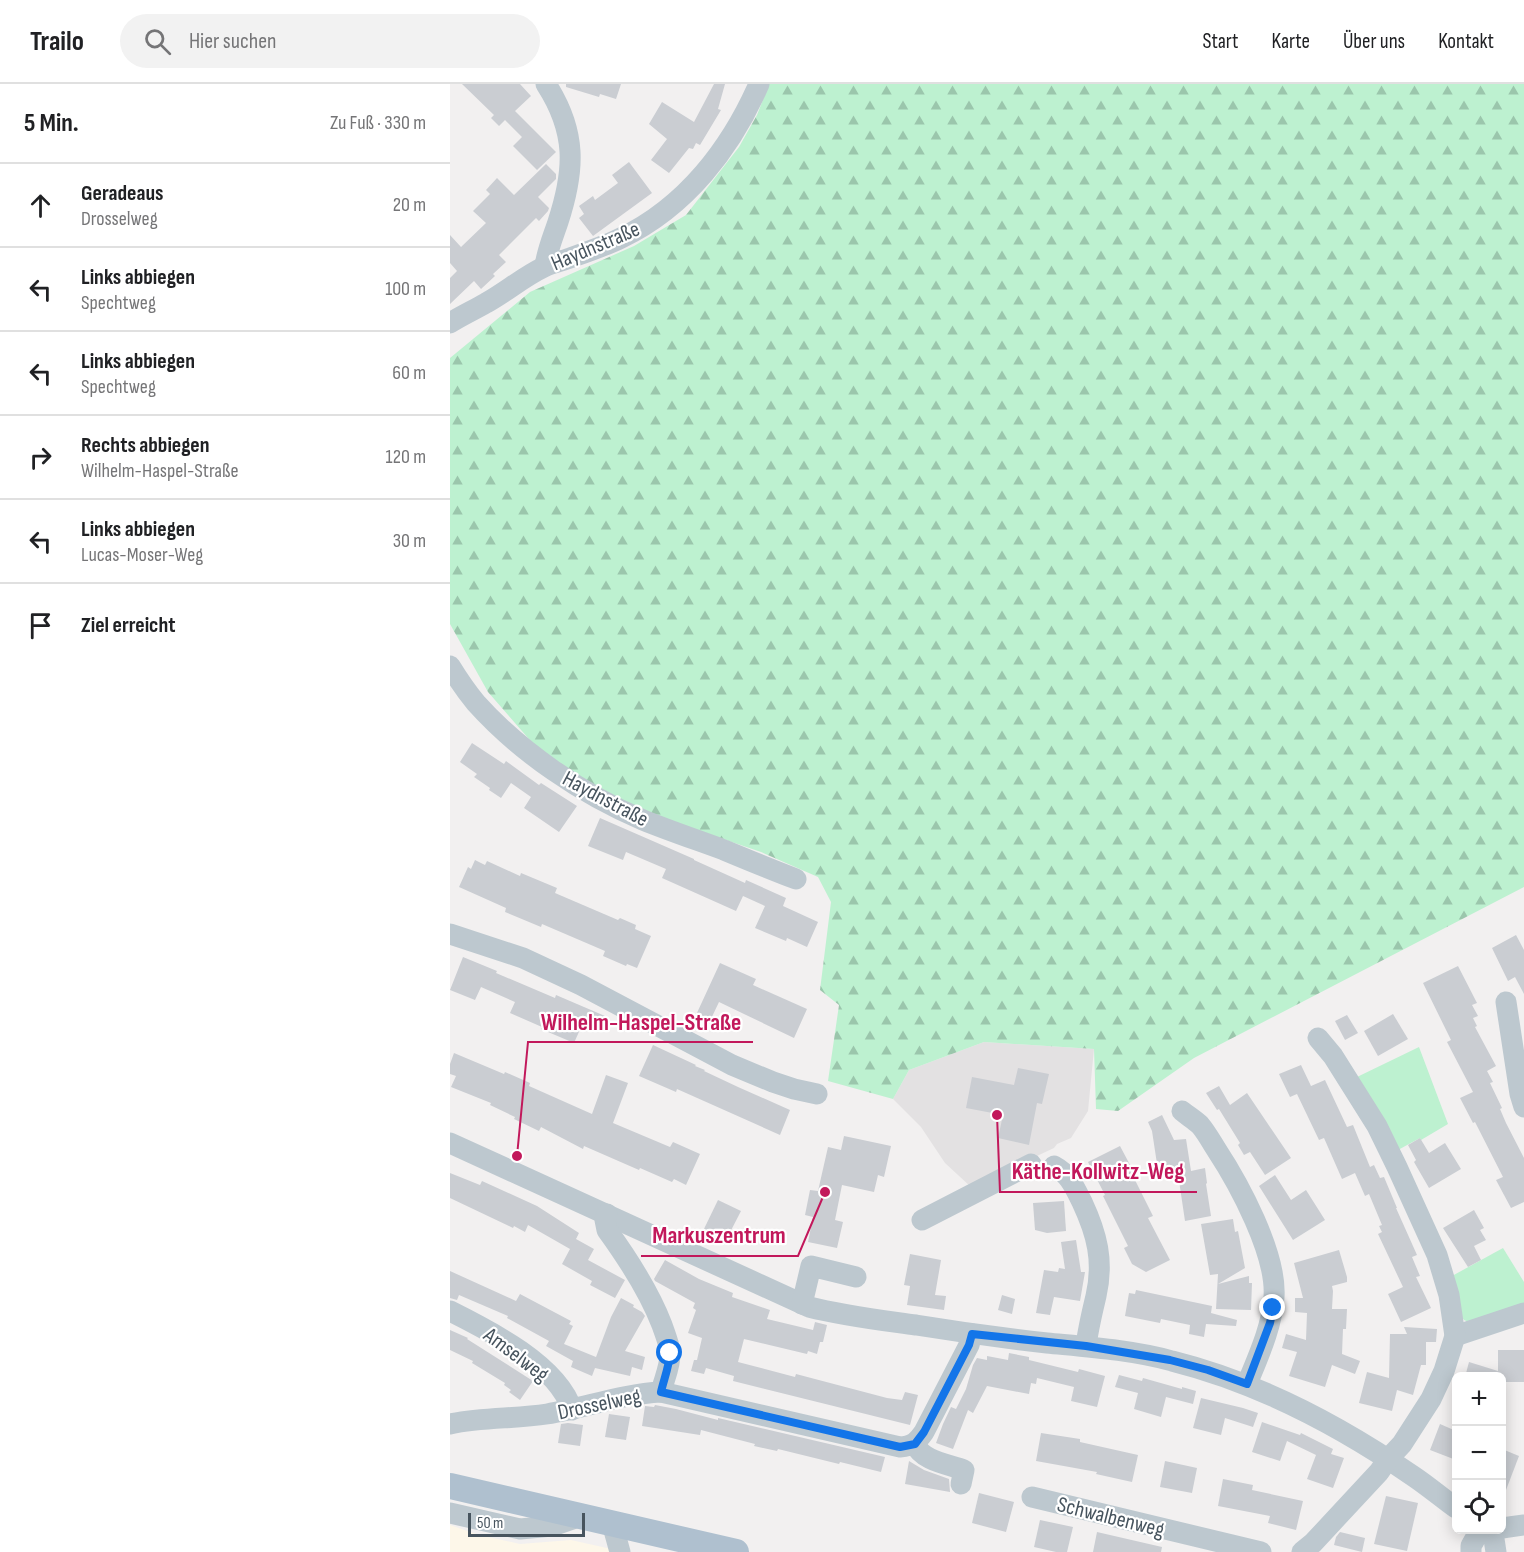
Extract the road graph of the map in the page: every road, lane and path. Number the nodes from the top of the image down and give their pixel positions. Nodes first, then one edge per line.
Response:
1 (546, 84) edge
2 (759, 84) edge
3 (545, 266) junction
4 (450, 323) edge
5 (450, 666) edge
6 (796, 879) dead end
7 (450, 934) edge
8 (1506, 1002) dead end
9 (1318, 1038) dead end
10 (816, 1094) dead end
11 (1524, 1107) edge
12 (1182, 1111) dead end
13 (450, 1143) edge
14 (1031, 1164) dead end
15 (1054, 1166) dead end
16 (606, 1214) junction
17 (922, 1220) dead end
18 (856, 1278) dead end
19 (802, 1304) junction
20 (450, 1311) edge
21 (1524, 1313) edge
22 (972, 1334) junction
23 (1455, 1336) junction
24 (1086, 1346) junction
25 (1247, 1384) junction
26 (661, 1392) junction
27 (572, 1410) junction
28 (450, 1424) edge
29 (915, 1444) junction
30 (1388, 1459) junction
31 (961, 1484) dead end
32 (450, 1486) edge
33 (1032, 1497) dead end
34 (1452, 1505) edge
35 (450, 1513) edge
36 (580, 1516) junction
37 (612, 1523) junction
38 (1524, 1525) edge
39 (1506, 1527) edge
40 (1478, 1534) edge
41 (1489, 1534) edge
42 (707, 1549) edge
43 (620, 1552) edge
44 (736, 1552) edge
45 (1261, 1552) edge
46 (1302, 1552) edge
47 (1471, 1552) edge
48 (1496, 1552) edge

1 - 3 street
2 - 3 street, Haydnstraße
3 - 4 street, Haydnstraße
5 - 6 street, Haydnstraße
7 - 10 street
8 - 11 street
9 - 23 street
12 - 25 street
13 - 16 street
14 - 17 street
15 - 24 street
16 - 19 street
16 - 26 street, Drosselweg
18 - 19 street
19 - 22 street
20 - 27 street, Amselweg
21 - 23 street
22 - 24 street
22 - 29 street
23 - 30 street
24 - 25 street
25 - 30 street
26 - 27 street, Drosselweg
26 - 29 street
27 - 28 street, Drosselweg
29 - 31 street
30 - 34 street
30 - 46 street
32 - 36 main road
33 - 45 street, Schwalbenweg
35 - 36 street
36 - 37 main road
37 - 42 main road
37 - 43 street
38 - 39 street
40 - 47 street
41 - 48 street
42 - 44 main road

